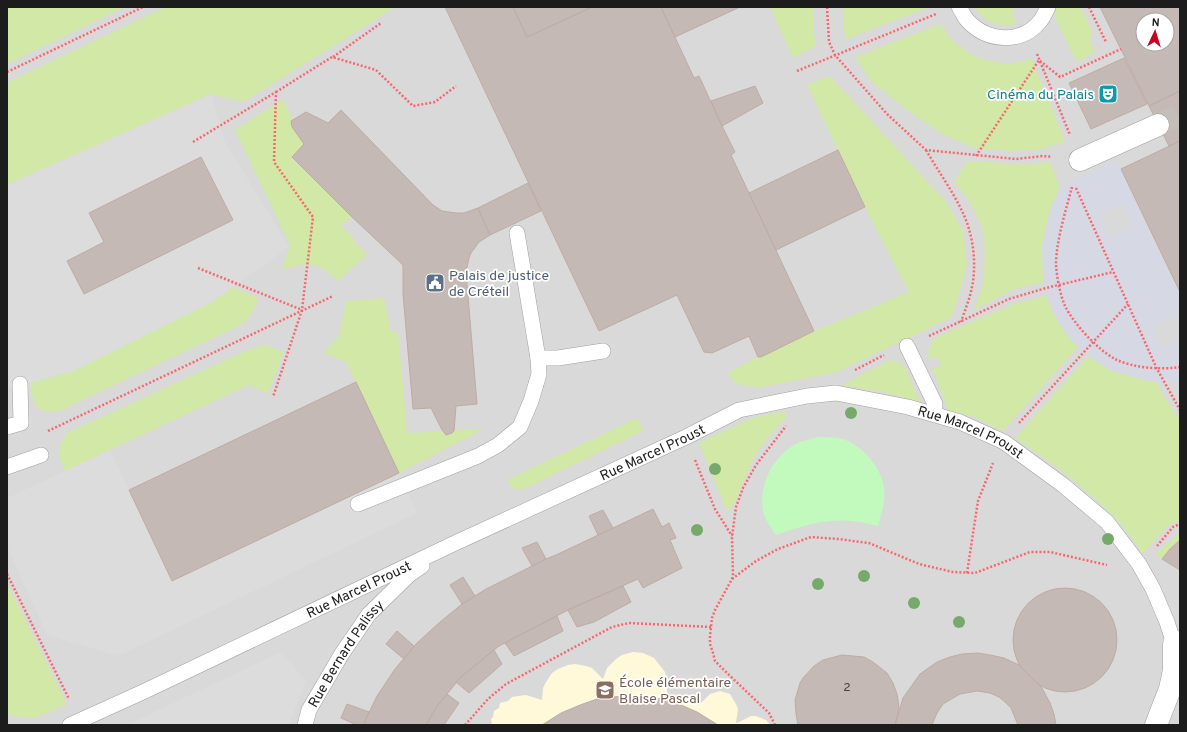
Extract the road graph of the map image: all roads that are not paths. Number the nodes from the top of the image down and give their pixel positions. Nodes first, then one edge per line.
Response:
1 (959, 7) edge
2 (1048, 7) edge
3 (1158, 124) tunnel mouth
4 (1080, 160) road end
5 (517, 233) dead end
6 (907, 346) dead end
7 (603, 351) dead end
8 (538, 358) junction
9 (20, 384) dead end
10 (934, 414) junction
11 (7, 427) edge
12 (41, 456) dead end
13 (7, 467) edge
14 (358, 504) dead end
15 (453, 544) junction
16 (1177, 643) edge
17 (70, 725) edge
18 (305, 725) edge
19 (1156, 725) edge

1 - 2 lane
3 - 4 street
5 - 8 lane
6 - 10 lane
7 - 8 lane
8 - 14 lane
9 - 11 lane
10 - 15 lane, Rue Marcel Proust
10 - 16 lane, Rue Marcel Proust
12 - 13 lane
15 - 17 lane, Rue Marcel Proust
15 - 18 lane, Rue Bernard Palissy
16 - 19 street

